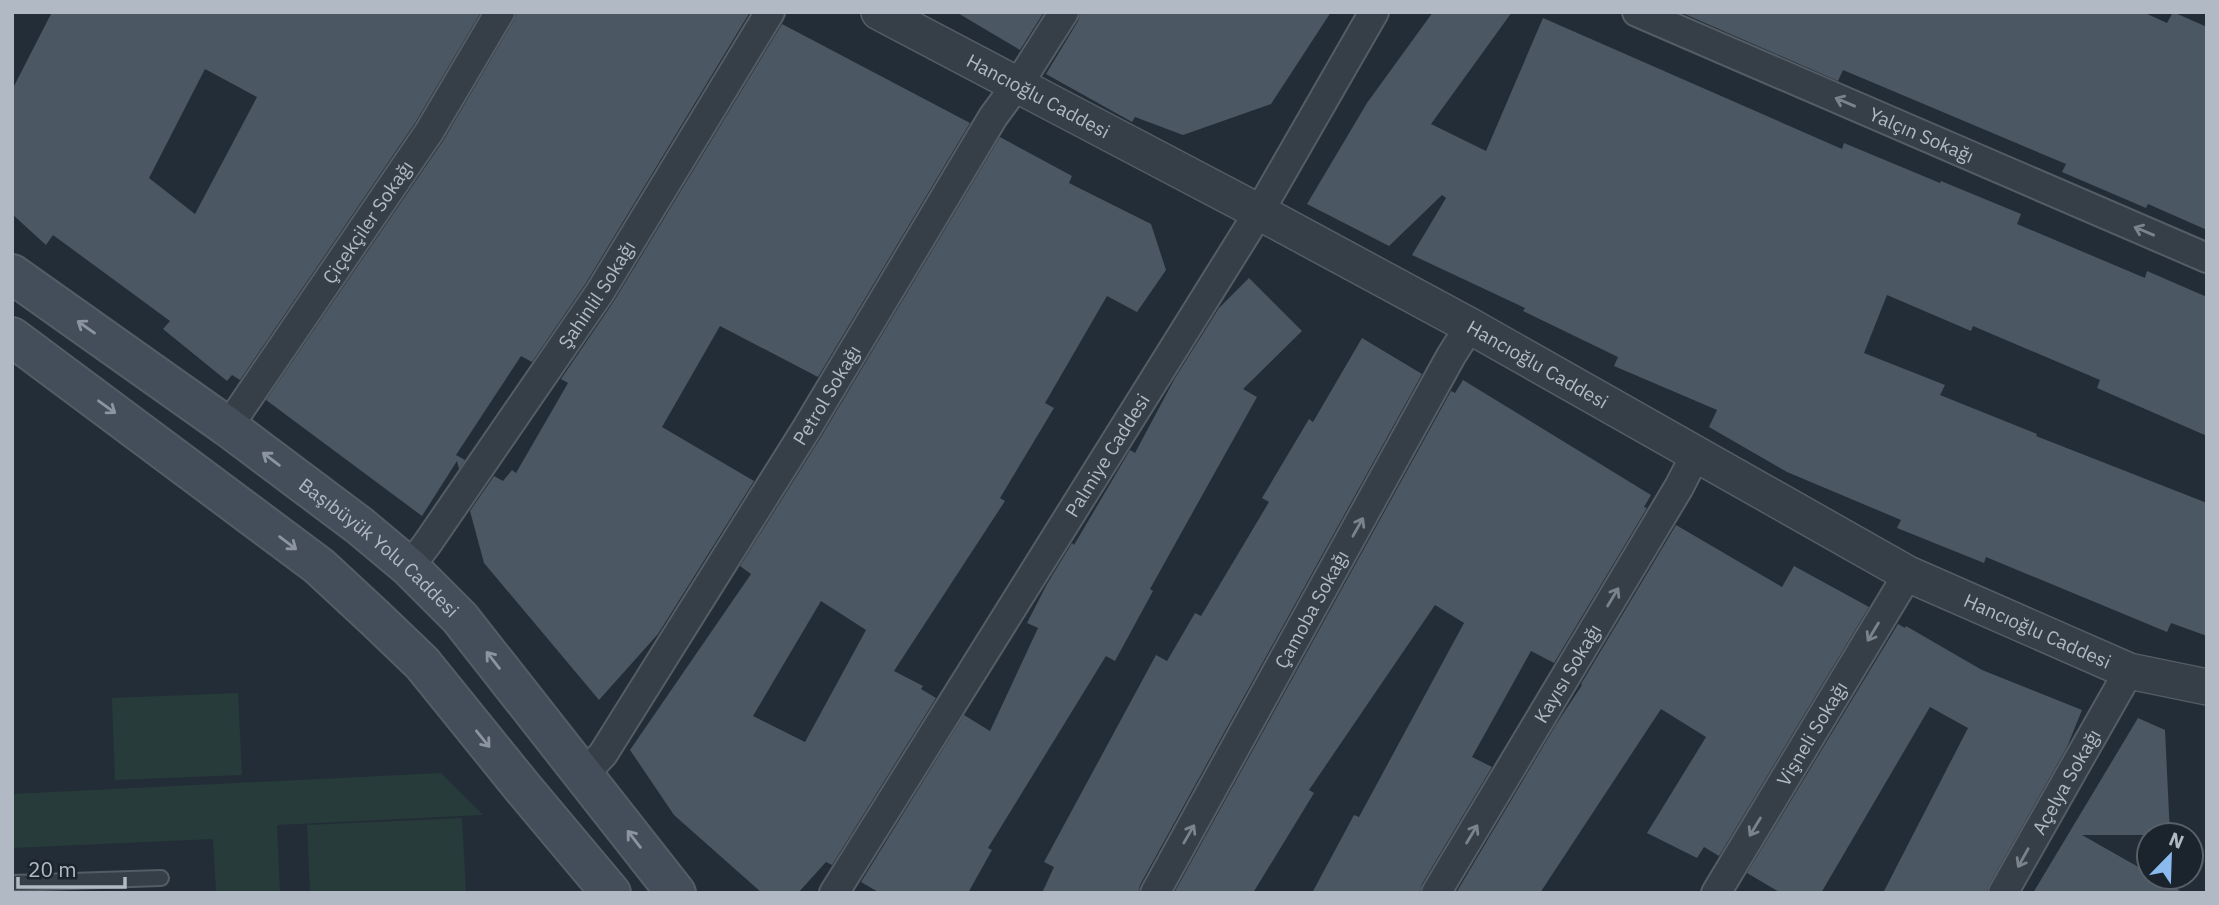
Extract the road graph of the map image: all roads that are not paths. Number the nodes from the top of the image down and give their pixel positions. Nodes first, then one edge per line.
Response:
1 (500, 12) edge
2 (770, 12) edge
3 (879, 12) edge
4 (1065, 12) edge
5 (1374, 12) edge
6 (1637, 12) edge
7 (1016, 85) junction
8 (1259, 212) junction
9 (2207, 258) edge
10 (12, 274) edge
11 (1470, 326) junction
12 (12, 337) edge
13 (228, 427) junction
14 (1696, 454) junction
15 (409, 567) junction
16 (1908, 574) junction
17 (2129, 671) junction
18 (2207, 687) edge
19 (583, 775) junction
20 (161, 878) dead end
21 (12, 883) edge
22 (611, 893) edge
23 (676, 893) edge
24 (834, 893) edge
25 (1155, 893) edge
26 (1436, 893) edge
27 (1716, 893) edge
28 (2003, 893) edge

1 - 13 street, Çiçekçiler Sokağı
2 - 15 street, Şahinlil Sokağı
3 - 7 street, Hancıoğlu Caddesi
4 - 7 street, Petrol Sokağı
5 - 8 street, Palmiye Caddesi
9 -> 6 street, Yalçın Sokağı
7 - 8 street, Hancıoğlu Caddesi
7 - 19 street, Petrol Sokağı
8 - 11 street, Hancıoğlu Caddesi
8 - 24 street, Palmiye Caddesi
13 -> 10 main road, Başıbüyük Yolu Caddesi
11 - 14 street, Hancıoğlu Caddesi
25 -> 11 street, Çamoba Sokağı
12 -> 22 main road
15 -> 13 main road, Başıbüyük Yolu Caddesi
14 - 16 street, Hancıoğlu Caddesi
26 -> 14 street, Kayısı Sokağı
19 -> 15 main road, Başıbüyük Yolu Caddesi
16 - 17 street, Hancıoğlu Caddesi
16 -> 27 street, Vişneli Sokağı
17 - 18 street, Hancıoğlu Caddesi
17 -> 28 street, Açelya Sokağı
23 -> 19 main road, Başıbüyük Yolu Caddesi
20 - 21 lane

